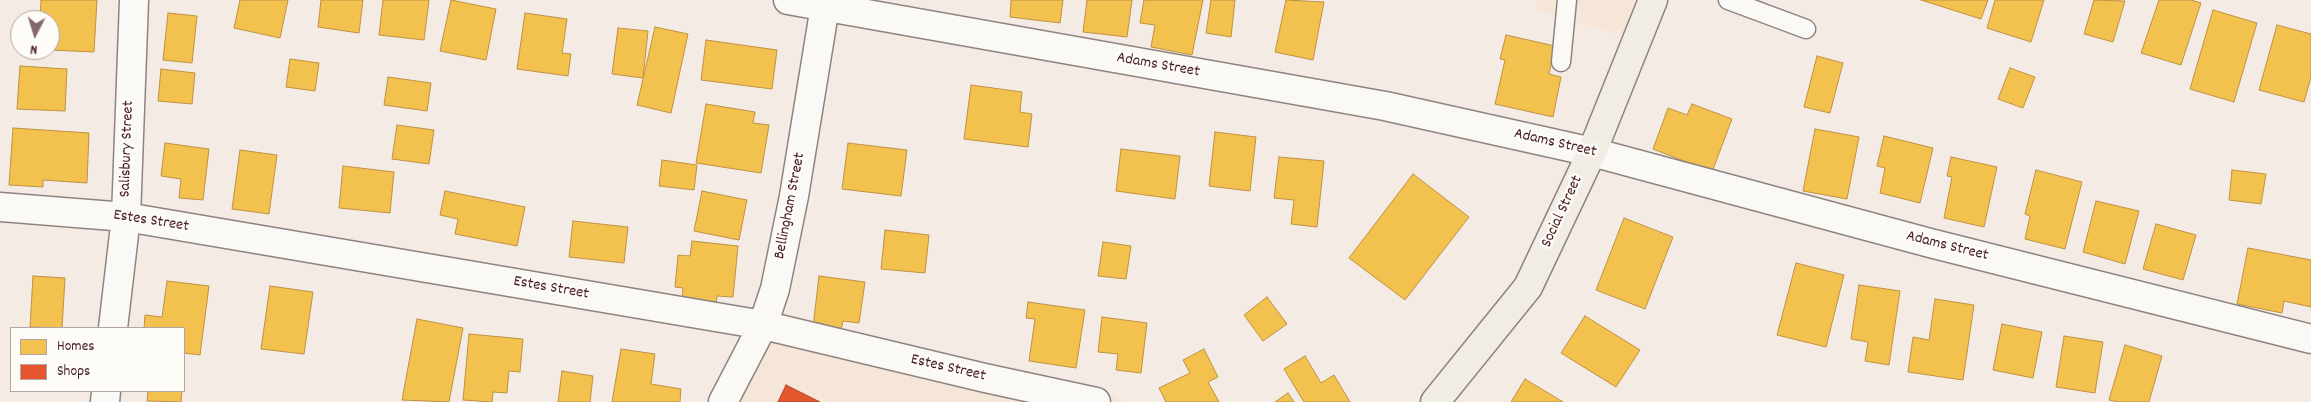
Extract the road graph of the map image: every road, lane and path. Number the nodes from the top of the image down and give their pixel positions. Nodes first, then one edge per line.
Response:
1 (134, 0) edge
2 (788, 0) edge
3 (1567, 0) edge
4 (1653, 0) edge
5 (1728, 0) edge
6 (826, 4) edge
7 (1806, 29) dead end
8 (1561, 62) dead end
9 (1592, 152) junction
10 (0, 207) edge
11 (126, 217) junction
12 (763, 325) junction
13 (113, 327) edge
14 (2311, 340) edge
15 (723, 402) edge
16 (1096, 402) edge
17 (1435, 402) edge

1 - 11 street, Salisbury Street
2 - 6 street, Adams Street
3 - 8 lane
4 - 9 main road, Social Street
5 - 7 lane
6 - 9 street, Adams Street
6 - 12 street, Bellingham Street
9 - 14 street, Adams Street
9 - 17 main road, Social Street
10 - 11 street, Estes Street
11 - 12 street, Estes Street
11 - 13 street, Salisbury Street
12 - 15 street, Bellingham Street
12 - 16 street, Estes Street

